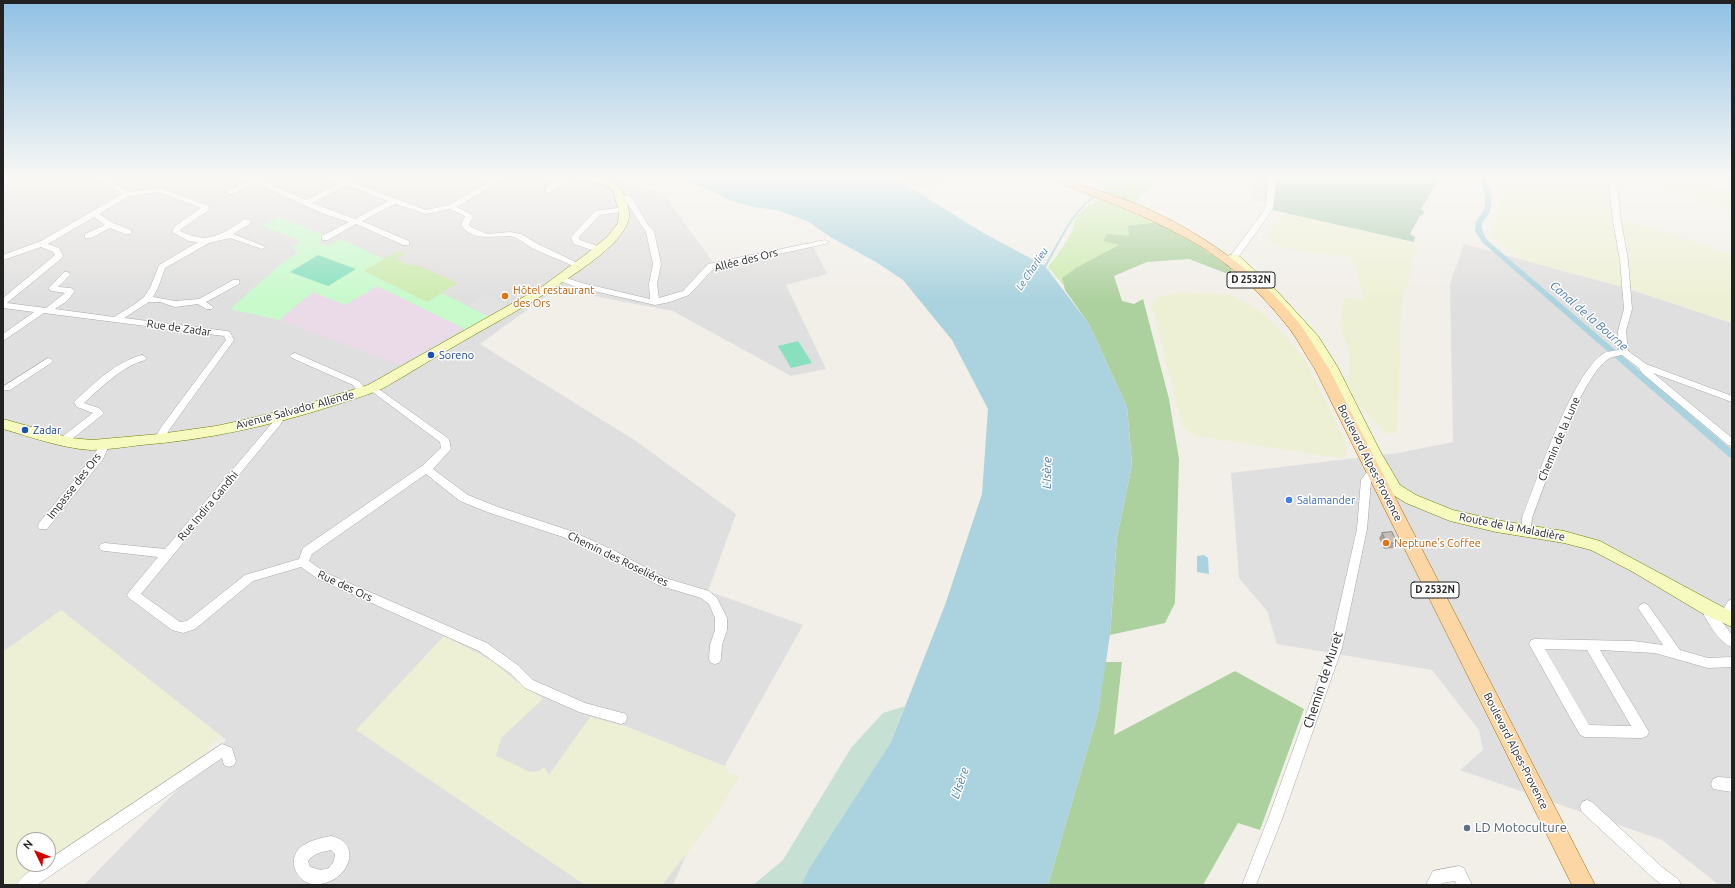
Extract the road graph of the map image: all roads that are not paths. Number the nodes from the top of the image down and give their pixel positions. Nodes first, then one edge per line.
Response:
1 (87, 217) edge
2 (101, 217) edge
3 (193, 217) edge
4 (342, 217) edge
5 (363, 217) edge
6 (469, 217) edge
7 (594, 217) edge
8 (624, 217) edge
9 (640, 217) edge
10 (1153, 217) edge
11 (1262, 217) edge
12 (1617, 217) edge
13 (245, 221) dead end
14 (354, 222) junction
15 (110, 225) junction
16 (128, 232) dead end
17 (88, 236) dead end
18 (223, 237) junction
19 (325, 238) dead end
20 (206, 241) junction
21 (826, 242) dead end
22 (44, 243) junction
23 (406, 243) dead end
24 (262, 247) dead end
25 (598, 250) junction
26 (3, 258) edge
27 (1230, 258) junction
28 (578, 265) junction
29 (67, 274) dead end
30 (560, 278) junction
31 (236, 282) dead end
32 (148, 299) junction
33 (201, 301) junction
34 (654, 302) junction
35 (3, 304) edge
36 (209, 308) dead end
37 (44, 311) junction
38 (116, 319) junction
39 (3, 338) edge
40 (1624, 352) junction
41 (295, 356) dead end
42 (142, 358) dead end
43 (48, 361) dead end
44 (1644, 366) junction
45 (4, 389) edge
46 (367, 390) junction
47 (1732, 399) edge
48 (280, 416) junction
49 (3, 424) edge
50 (159, 439) junction
51 (63, 442) junction
52 (1732, 443) edge
53 (104, 445) junction
54 (426, 469) junction
55 (1377, 476) junction
56 (43, 526) dead end
57 (1526, 531) junction
58 (105, 547) dead end
59 (168, 554) junction
60 (302, 562) junction
61 (1644, 608) dead end
62 (1725, 613) edge
63 (1732, 642) edge
64 (1590, 645) junction
65 (1675, 653) junction
66 (716, 658) dead end
67 (1732, 662) edge
68 (621, 718) dead end
69 (229, 761) dead end
70 (1718, 784) dead end
71 (1732, 785) edge
72 (1587, 807) dead end
73 (24, 885) edge
74 (1249, 885) edge
75 (1433, 885) edge
76 (1465, 885) edge
77 (1584, 885) edge
78 (1674, 885) edge

1 - 22 street
2 - 15 street
3 - 20 street
4 - 14 street
5 - 14 street
6 - 28 street
7 - 25 street
8 - 25 street, Avenue Salvador Allende
9 - 34 street
10 - 27 main road, Boulevard Alpes-Provence / D 2532N
11 - 27 street
12 - 40 street
13 - 18 street
14 - 19 street
14 - 23 street
15 - 16 street
15 - 17 street
18 - 20 street
18 - 24 street
20 - 32 street
21 - 34 street, Allée des Ors
22 - 26 street
22 - 35 street
25 - 28 street, Avenue Salvador Allende
27 - 55 main road, Boulevard Alpes-Provence / D 2532N
27 - 57 street, Route de la Maladière
28 - 30 street, Avenue Salvador Allende
29 - 37 street
30 - 34 street, Allée des Ors
30 - 46 street, Avenue Salvador Allende
31 - 33 street
32 - 33 street
32 - 38 street
33 - 36 street
35 - 37 street, Rue de Zadar
37 - 38 street, Rue de Zadar
37 - 39 street
38 - 50 street, Rue de Zadar
40 - 44 street
40 - 57 street, Chemin de la Lune
41 - 46 street
42 - 51 street
43 - 45 street
44 - 47 street
44 - 52 street
46 - 48 street, Avenue Salvador Allende
46 - 54 street
48 - 50 street, Avenue Salvador Allende
48 - 59 street, Rue Indira Gandhi
49 - 51 street, Avenue Salvador Allende
50 - 53 street, Avenue Salvador Allende
51 - 53 street, Avenue Salvador Allende
53 - 56 street, Impasse des Ors
54 - 60 street
54 - 66 street, Chemin des Roseliéres
55 - 74 street, Chemin de Muret
55 - 77 main road, Boulevard Alpes-Provence / D 2532N
57 - 62 street, Route de la Maladière
58 - 59 street
59 - 60 street, Rue Indira Gandhi
60 - 68 street, Rue des Ors
61 - 65 street
62 - 63 street
64 - 64 street
64 - 65 street
65 - 67 street
69 - 73 street
70 - 71 street
72 - 78 street
75 - 76 street

